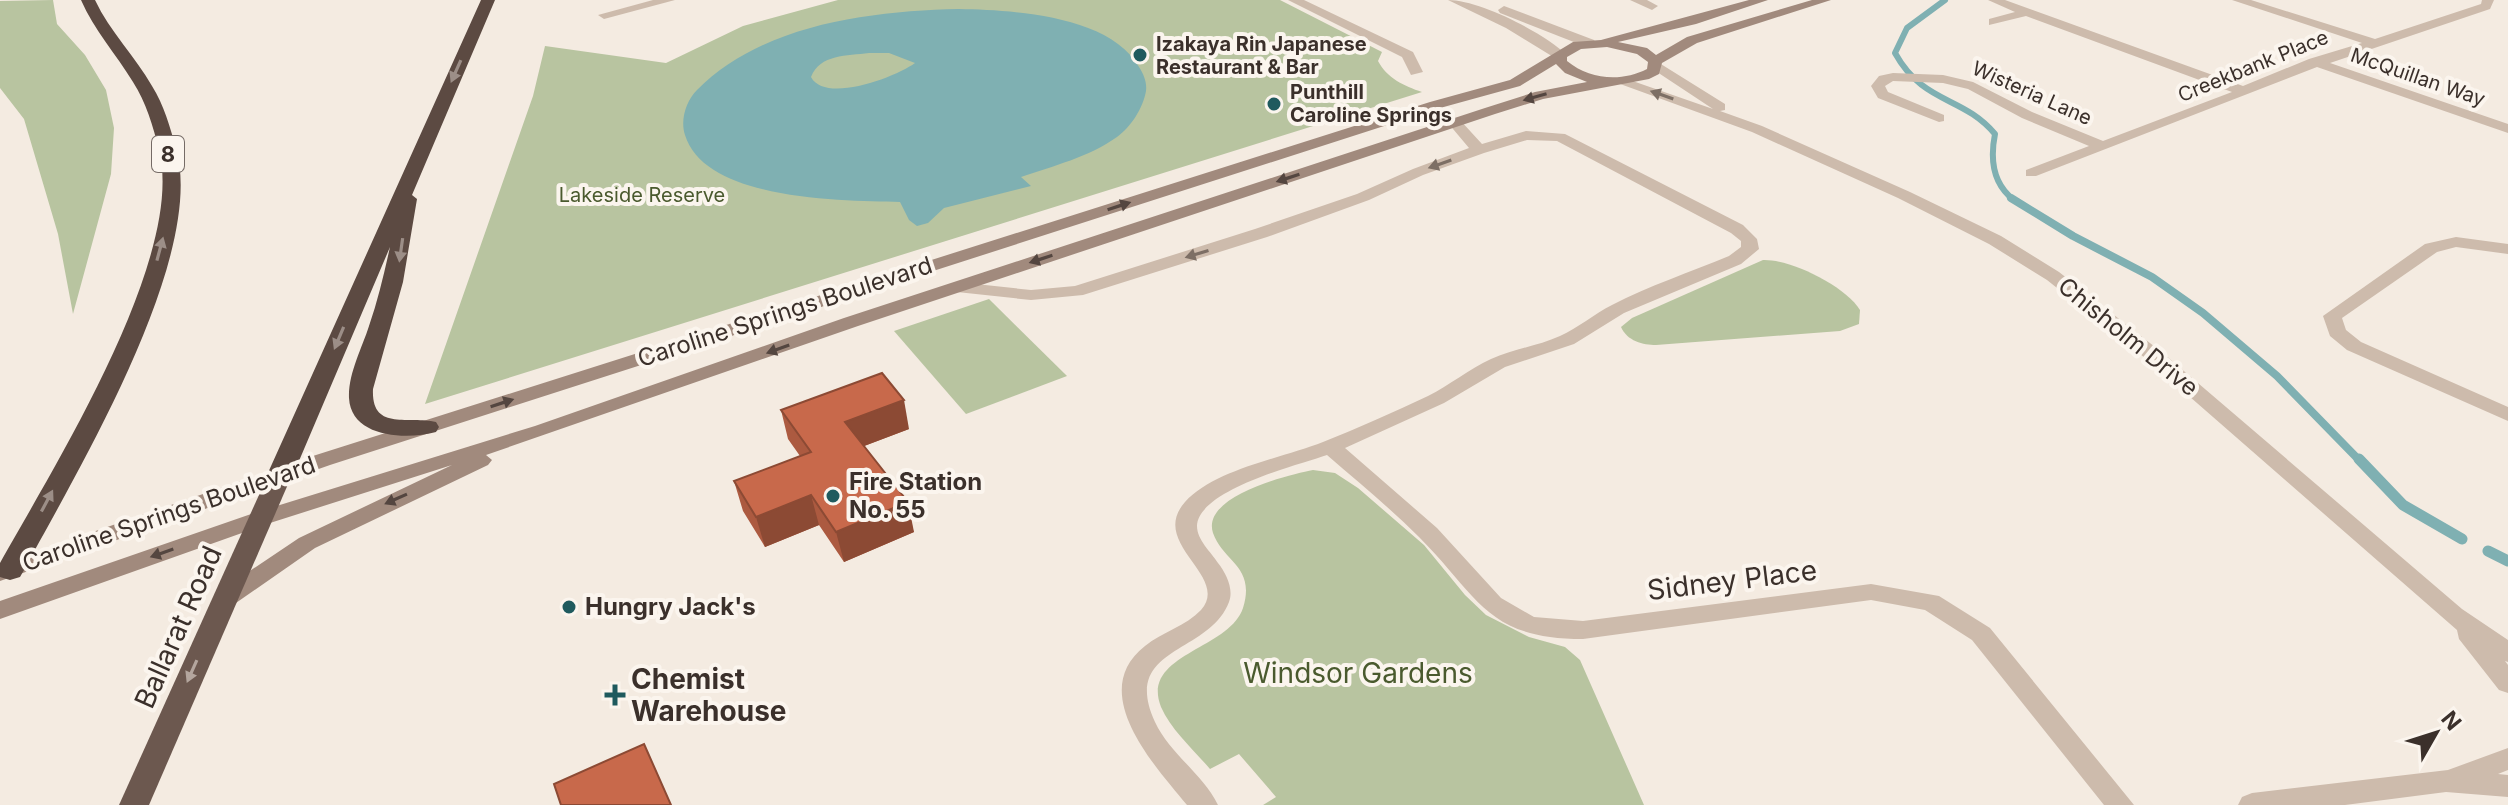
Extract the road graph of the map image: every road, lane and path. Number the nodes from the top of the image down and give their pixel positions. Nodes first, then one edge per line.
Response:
1 (88, 0) edge
2 (488, 0) edge
3 (669, 0) edge
4 (1294, 0) edge
5 (1454, 0) edge
6 (1482, 0) edge
7 (1636, 0) edge
8 (1762, 0) edge
9 (1825, 0) edge
10 (1994, 0) edge
11 (2238, 0) edge
12 (2488, 0) edge
13 (1652, 6) dead end
14 (2027, 12) junction
15 (604, 15) dead end
16 (1993, 22) dead end
17 (1592, 43) junction
18 (2375, 43) junction
19 (1560, 56) junction
20 (2314, 62) junction
21 (1656, 63) junction
22 (1416, 72) dead end
23 (1615, 81) junction
24 (2243, 91) junction
25 (1939, 118) dead end
26 (1455, 123) junction
27 (1757, 129) junction
28 (2508, 129) edge
29 (2100, 145) junction
30 (1479, 150) junction
31 (1226, 171) junction
32 (411, 173) junction
33 (2031, 173) dead end
34 (1253, 189) junction
35 (2508, 249) edge
36 (957, 287) junction
37 (831, 298) junction
38 (851, 322) junction
39 (2508, 415) edge
40 (427, 427) junction
41 (542, 430) junction
42 (1330, 447) junction
43 (280, 475) junction
44 (262, 518) junction
45 (3, 575) edge
46 (224, 600) junction
47 (0, 610) edge
48 (2453, 615) junction
49 (2508, 653) edge
50 (2508, 683) edge
51 (2508, 759) edge
52 (2446, 781) junction
53 (2508, 786) edge
54 (134, 805) edge
55 (1204, 805) edge
56 (2120, 805) edge
57 (2252, 805) edge

45 -> 1 highway, 8
2 -> 32 highway
3 - 15 street
4 - 22 street
5 - 19 street
6 - 17 street
7 - 13 street
8 - 17 main road
9 - 21 main road
10 - 14 street
11 - 18 street
12 - 18 street, Creekbank Place
14 - 16 street
14 - 24 street
17 - 19 main road, Caroline Springs Boulevard
17 - 21 main road
18 - 20 street, Creekbank Place
19 - 23 main road
19 - 31 main road, Caroline Springs Boulevard
20 - 24 street, Creekbank Place
20 - 28 street, McQuillan Way
21 - 23 main road, Caroline Springs Boulevard
21 - 27 street, Chisholm Drive
23 -> 26 main road, Caroline Springs Boulevard
27 -> 23 street, Chisholm Drive
24 - 29 street, Creekbank Place
25 - 29 street, Wisteria Lane
26 - 30 street
26 -> 34 main road, Caroline Springs Boulevard
27 - 48 street, Chisholm Drive
29 - 33 street, Creekbank Place
30 -> 36 street, Caroline Springs Boulevard
30 - 42 street
31 - 34 main road
37 -> 31 main road, Caroline Springs Boulevard
32 -> 40 highway
32 -> 43 highway
34 -> 36 main road, Caroline Springs Boulevard
35 - 39 street
36 - 38 main road, Caroline Springs Boulevard
37 - 38 main road
40 -> 37 main road, Caroline Springs Boulevard
38 -> 41 main road, Caroline Springs Boulevard
40 - 43 main road, Caroline Springs Boulevard
41 - 44 main road, Caroline Springs Boulevard
41 -> 46 main road
42 - 55 street
42 - 56 street, Sidney Place
43 - 44 highway, Ballarat Road
43 - 45 main road, Caroline Springs Boulevard
44 - 46 highway, Ballarat Road
44 -> 47 main road, Caroline Springs Boulevard
46 -> 54 highway, Ballarat Road
48 - 49 street, Chisholm Drive
48 - 50 street, Chisholm Drive
51 - 52 street
52 - 53 street
52 - 57 street

